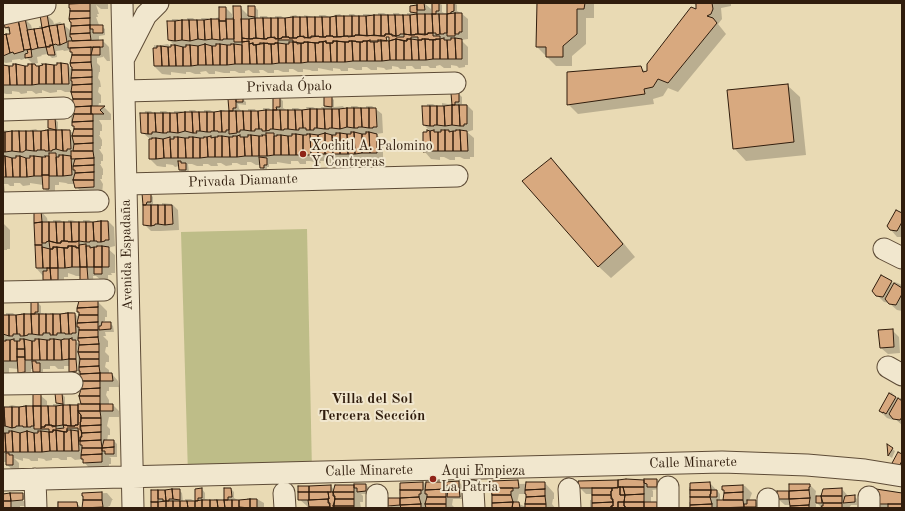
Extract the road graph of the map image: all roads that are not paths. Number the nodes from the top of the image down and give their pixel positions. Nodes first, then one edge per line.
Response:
1 (122, 3) edge
2 (158, 3) edge
3 (45, 5) dead end
4 (3, 14) edge
5 (123, 60) junction
6 (455, 83) dead end
7 (124, 91) junction
8 (64, 108) dead end
9 (3, 110) edge
10 (457, 176) dead end
11 (126, 184) junction
12 (98, 201) dead end
13 (3, 203) edge
14 (104, 290) dead end
15 (3, 292) edge
16 (72, 383) dead end
17 (3, 384) edge
18 (902, 476) edge
19 (132, 477) junction
20 (35, 479) junction
21 (3, 480) edge
22 (668, 487) dead end
23 (36, 508) edge
24 (133, 508) edge
25 (668, 508) edge

1 - 5 street, Avenida Espadaña
2 - 5 street
3 - 4 street
5 - 7 street, Avenida Espadaña
6 - 7 street, Privada Ópalo
7 - 11 street, Avenida Espadaña
8 - 9 street
10 - 11 street, Privada Diamante
11 - 19 street, Avenida Espadaña
12 - 13 street
14 - 15 street
16 - 17 street
18 - 19 street, Calle Minarete
19 - 20 street, Calle Minarete
19 - 24 street, Avenida Espadaña
20 - 21 street, Calle Minarete
20 - 23 street
22 - 25 street

